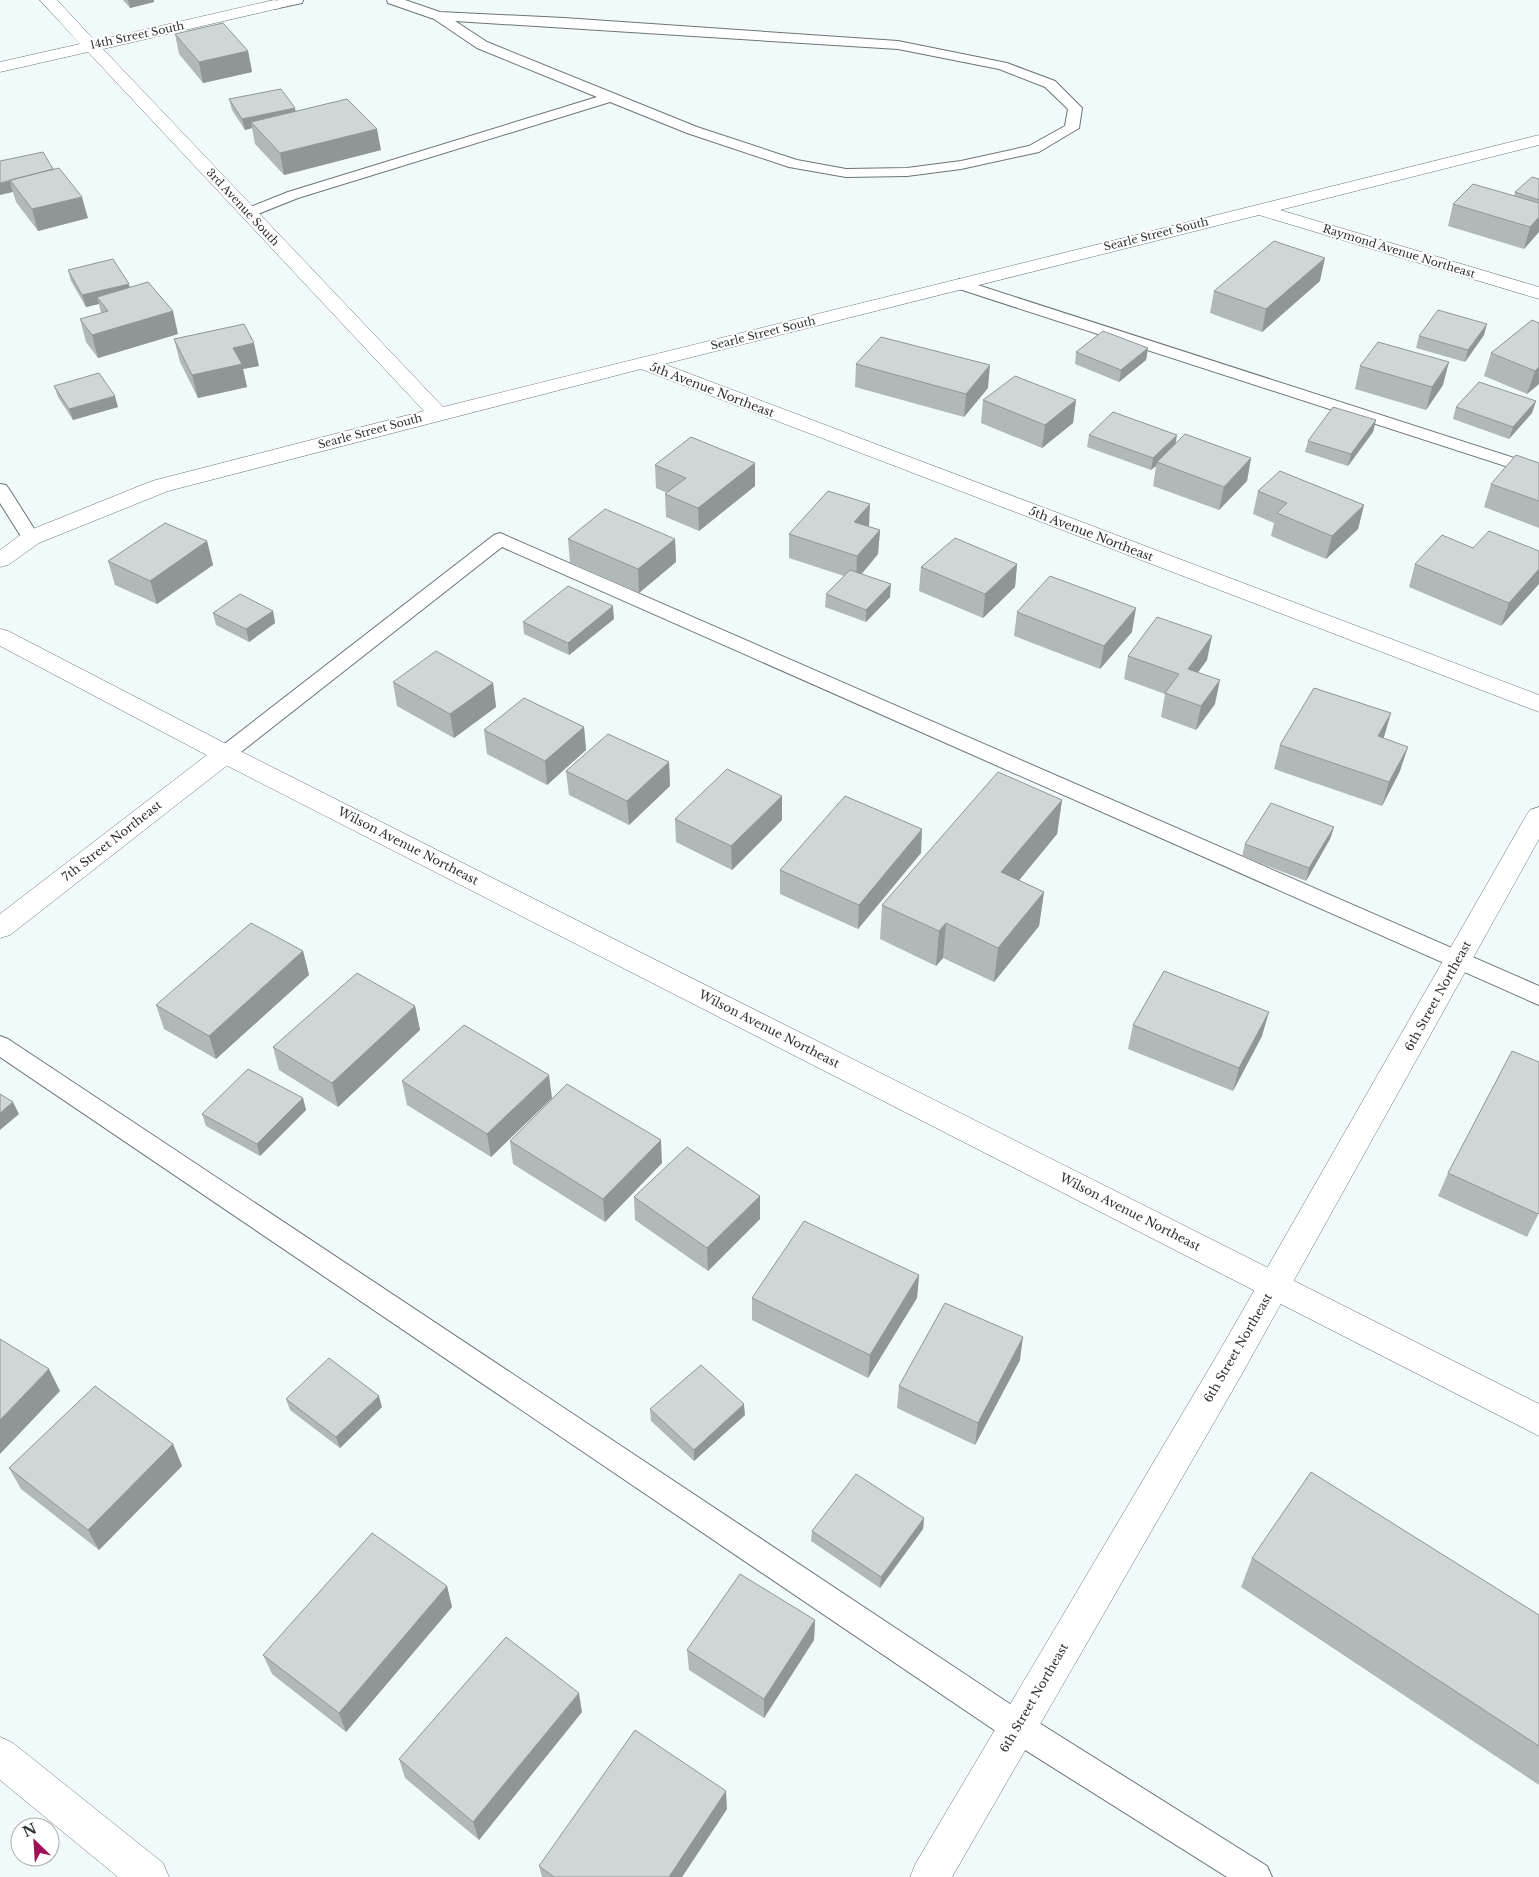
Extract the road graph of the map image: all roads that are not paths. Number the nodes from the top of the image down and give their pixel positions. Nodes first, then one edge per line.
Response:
1 (48, 0) edge
2 (297, 0) edge
3 (393, 0) edge
4 (274, 5) joint
5 (439, 16) junction
6 (90, 46) junction
7 (0, 67) edge
8 (610, 97) junction
9 (1539, 140) edge
10 (1258, 208) junction
11 (248, 213) junction
12 (959, 284) junction
13 (1539, 293) edge
14 (643, 363) junction
15 (438, 414) junction
16 (1539, 472) edge
17 (0, 489) edge
18 (31, 538) junction
19 (0, 560) edge
20 (0, 636) edge
21 (1539, 704) edge
22 (225, 754) junction
23 (1539, 816) edge
24 (0, 928) edge
25 (1457, 961) junction
26 (1539, 996) edge
27 (0, 1044) edge
28 (1274, 1285) junction
29 (1539, 1421) edge
30 (1017, 1727) junction
31 (0, 1756) edge
32 (149, 1877) edge
33 (930, 1877) edge
34 (1256, 1877) edge

1 - 6 street, 3rd Avenue South
2 - 4 lane
3 - 5 lane
4 - 6 street, 14th Street South
5 - 8 lane
5 - 8 lane
6 - 7 street, 14th Street South
6 - 11 street, 3rd Avenue South
8 - 11 lane
9 - 10 street, Searle Street South
10 - 12 street, Searle Street South
10 - 13 street, Raymond Avenue Northeast
11 - 15 street, 3rd Avenue South
12 - 14 street, Searle Street South
12 - 16 lane
14 - 15 street, Searle Street South
14 - 21 street, 5th Avenue Northeast
15 - 18 street, Searle Street South
17 - 18 lane
18 - 19 street, Searle Street South
20 - 22 street, Wilson Avenue Northeast
22 - 24 street, 7th Street Northeast
22 - 25 lane
22 - 28 street, Wilson Avenue Northeast
23 - 25 street, 6th Street Northeast
25 - 26 lane
25 - 28 street, 6th Street Northeast
27 - 30 lane
28 - 29 street, Wilson Avenue Northeast
28 - 30 street, 6th Street Northeast
30 - 33 street, 6th Street Northeast
30 - 34 lane
31 - 32 street

